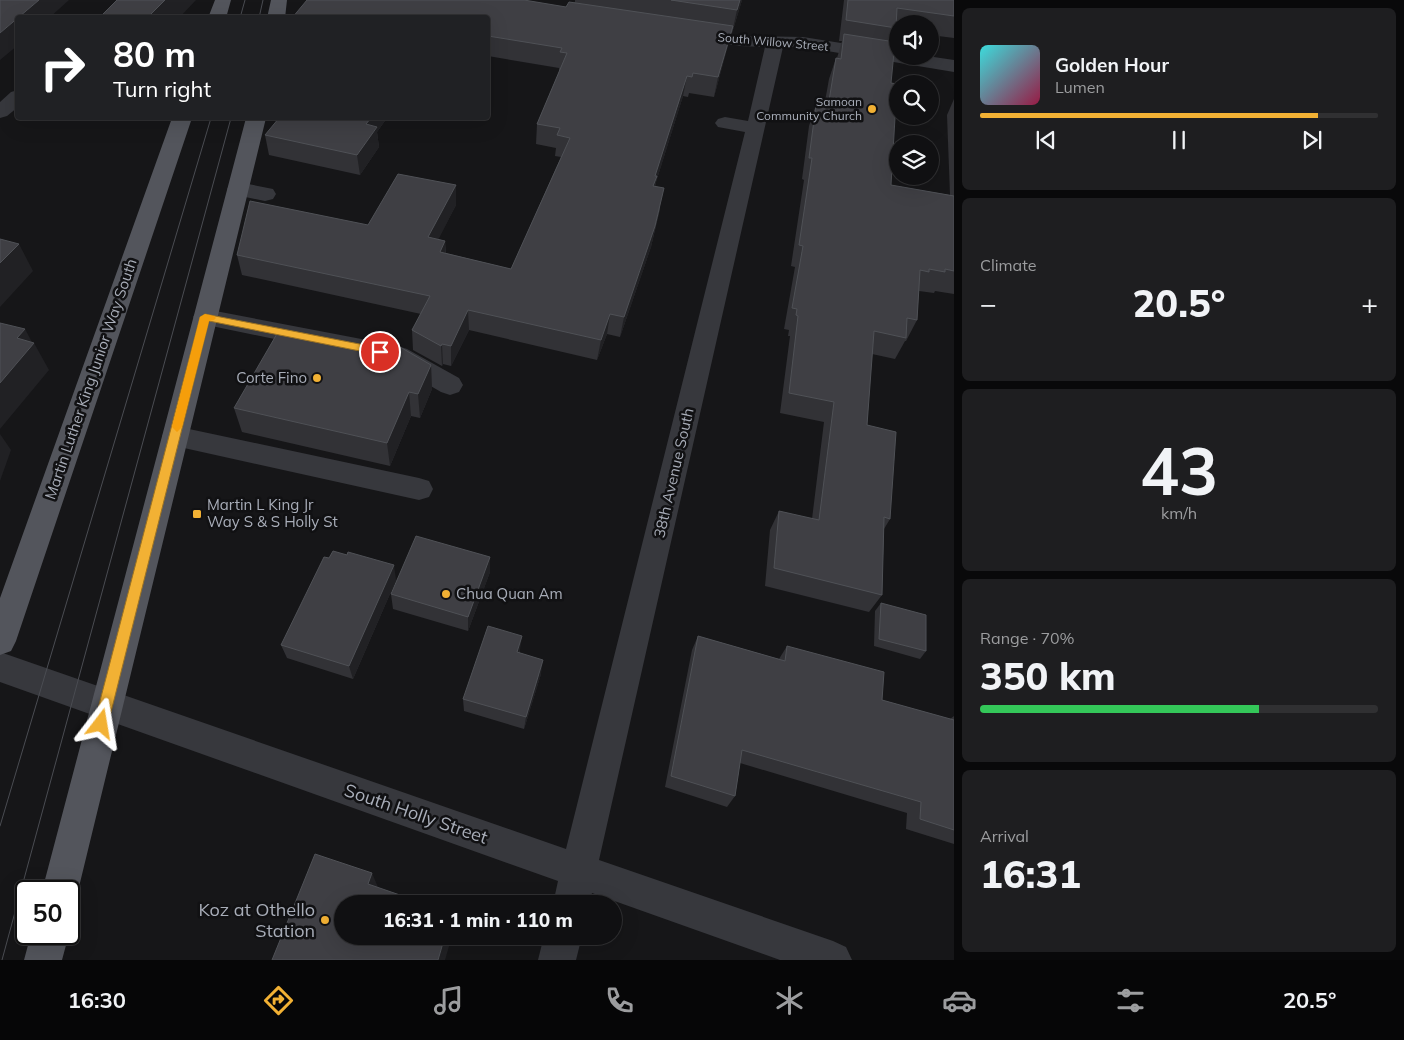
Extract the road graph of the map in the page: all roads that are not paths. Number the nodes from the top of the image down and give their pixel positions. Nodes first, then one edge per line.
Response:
1 (223, 0) edge
2 (279, 0) edge
3 (218, 15) edge
4 (276, 15) edge
5 (673, 31) edge
6 (776, 41) junction
7 (954, 66) edge
8 (15, 99) edge
9 (0, 112) edge
10 (181, 120) edge
11 (255, 120) edge
12 (725, 123) dead end
13 (756, 128) junction
14 (238, 189) junction
15 (265, 194) dead end
16 (205, 317) junction
17 (450, 385) dead end
18 (175, 436) junction
19 (419, 489) dead end
20 (0, 641) edge
21 (0, 667) edge
22 (105, 706) junction
23 (579, 871) junction
24 (63, 880) edge
25 (573, 895) edge
26 (47, 945) edge
27 (561, 945) edge
28 (43, 960) edge
29 (557, 960) edge
30 (833, 960) edge

1 - 3 main road
2 - 4 main road
5 - 6 street, South Willow Street
6 - 7 street, South Willow Street
6 - 13 street, 38th Avenue South
8 - 9 street
10 - 20 main road, Martin Luther King Junior Way South
11 - 14 main road
12 - 13 street
13 - 23 street, 38th Avenue South
14 - 15 street
14 - 16 main road
16 - 17 street
16 - 18 main road
18 - 19 street
18 - 22 main road
21 - 22 street, South Holly Street
22 - 23 street, South Holly Street
22 - 24 main road
23 - 25 street, 38th Avenue South
23 - 30 street, South Holly Street
26 - 28 main road
27 - 29 street

